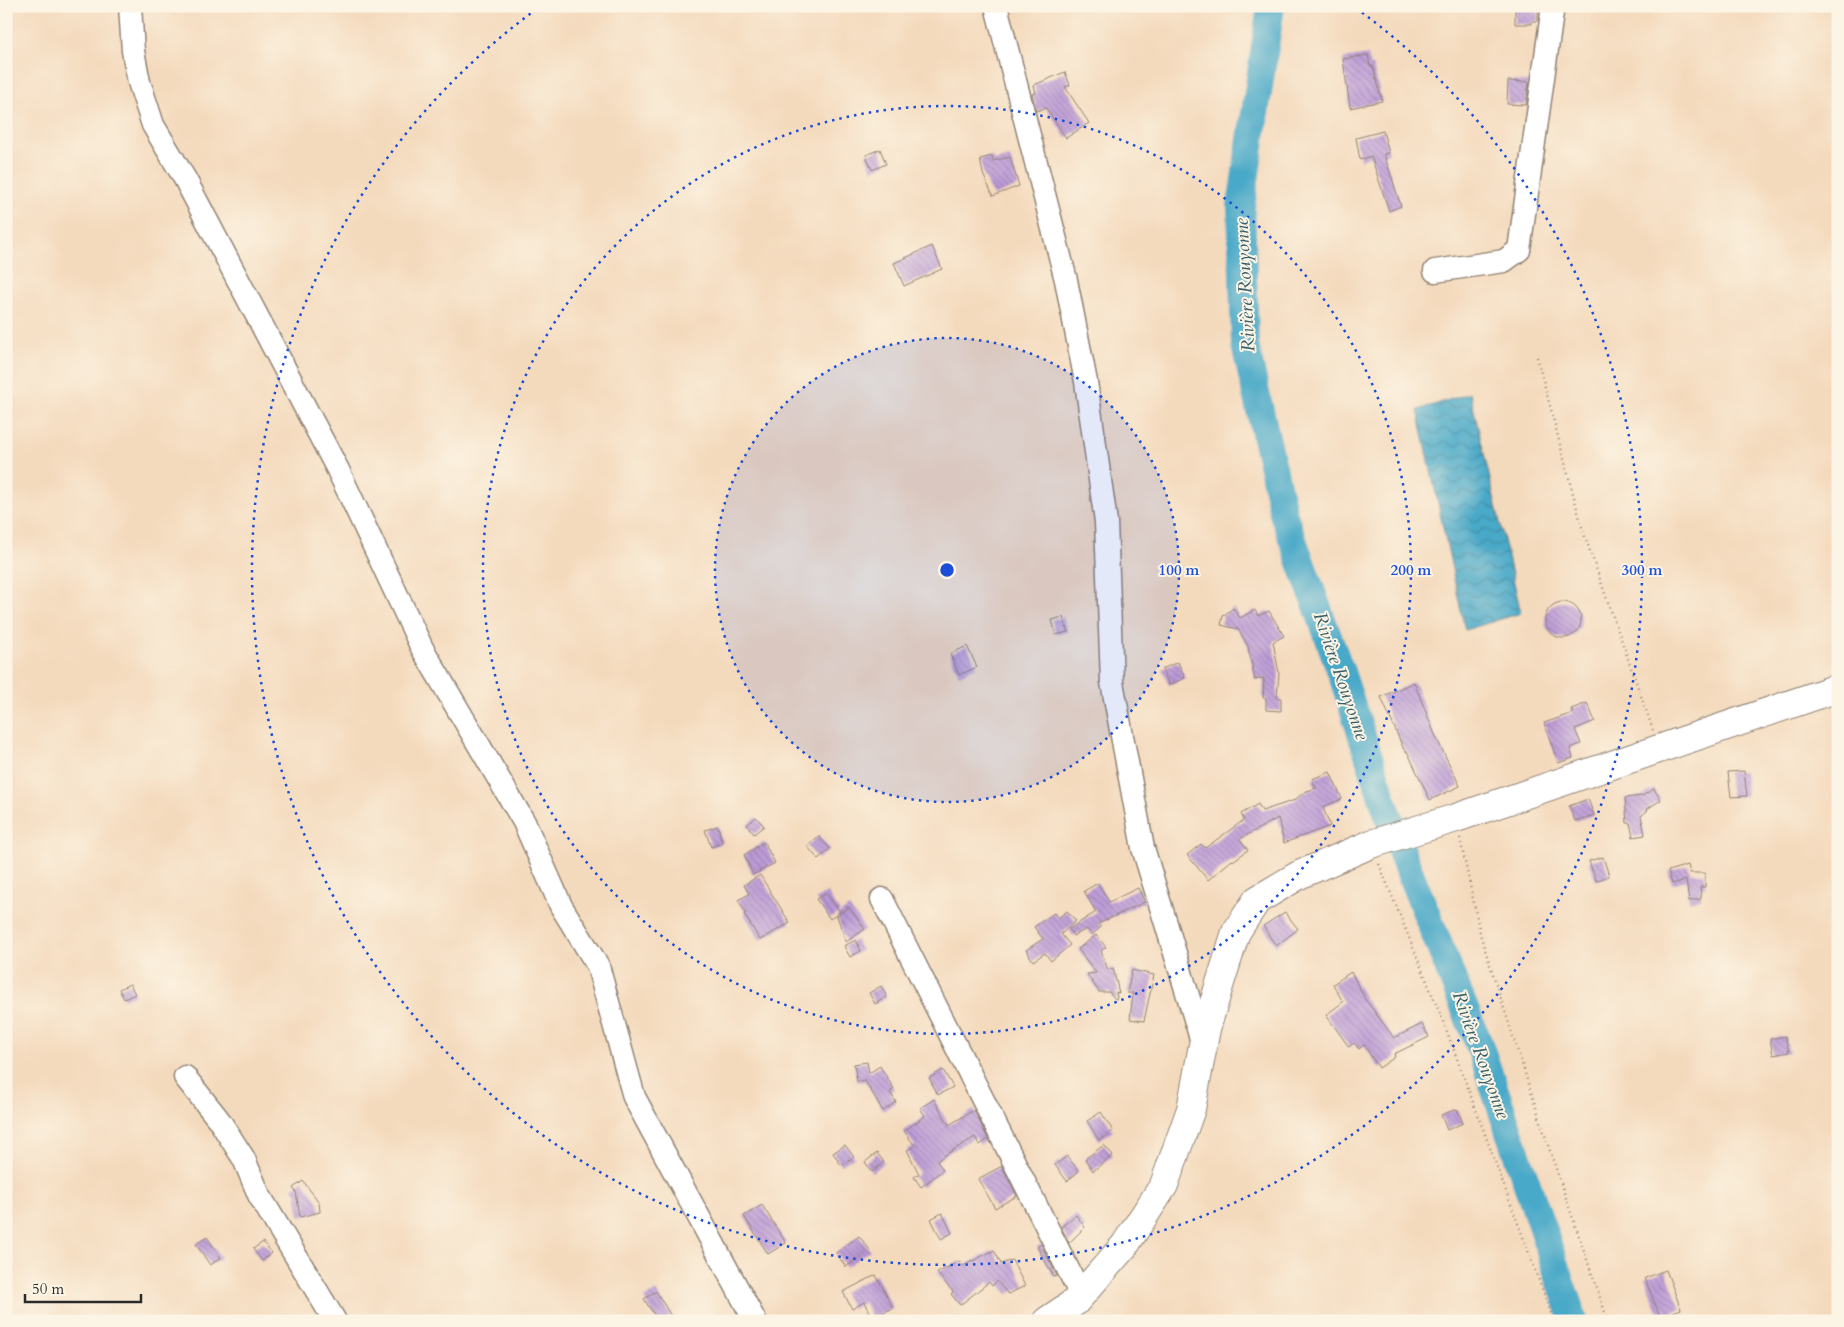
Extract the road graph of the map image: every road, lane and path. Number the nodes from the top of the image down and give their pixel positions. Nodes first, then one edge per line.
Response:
1 (130, 6) edge
2 (996, 6) edge
3 (1553, 6) edge
4 (1435, 271) dead end
5 (1536, 357) dead end
6 (1838, 688) edge
7 (1660, 748) junction
8 (1456, 818) junction
9 (1371, 844) junction
10 (882, 899) dead end
11 (1203, 1045) junction
12 (184, 1077) dead end
13 (1081, 1295) junction
14 (335, 1321) edge
15 (756, 1321) edge
16 (1046, 1321) edge
17 (1554, 1321) edge
18 (1608, 1321) edge

1 - 15 street
2 - 11 street
3 - 4 street
5 - 7 path
6 - 7 main road
7 - 8 main road
8 - 9 main road
8 - 18 path
9 - 11 main road
9 - 17 path
10 - 13 street
11 - 13 main road
12 - 14 street
13 - 16 main road

